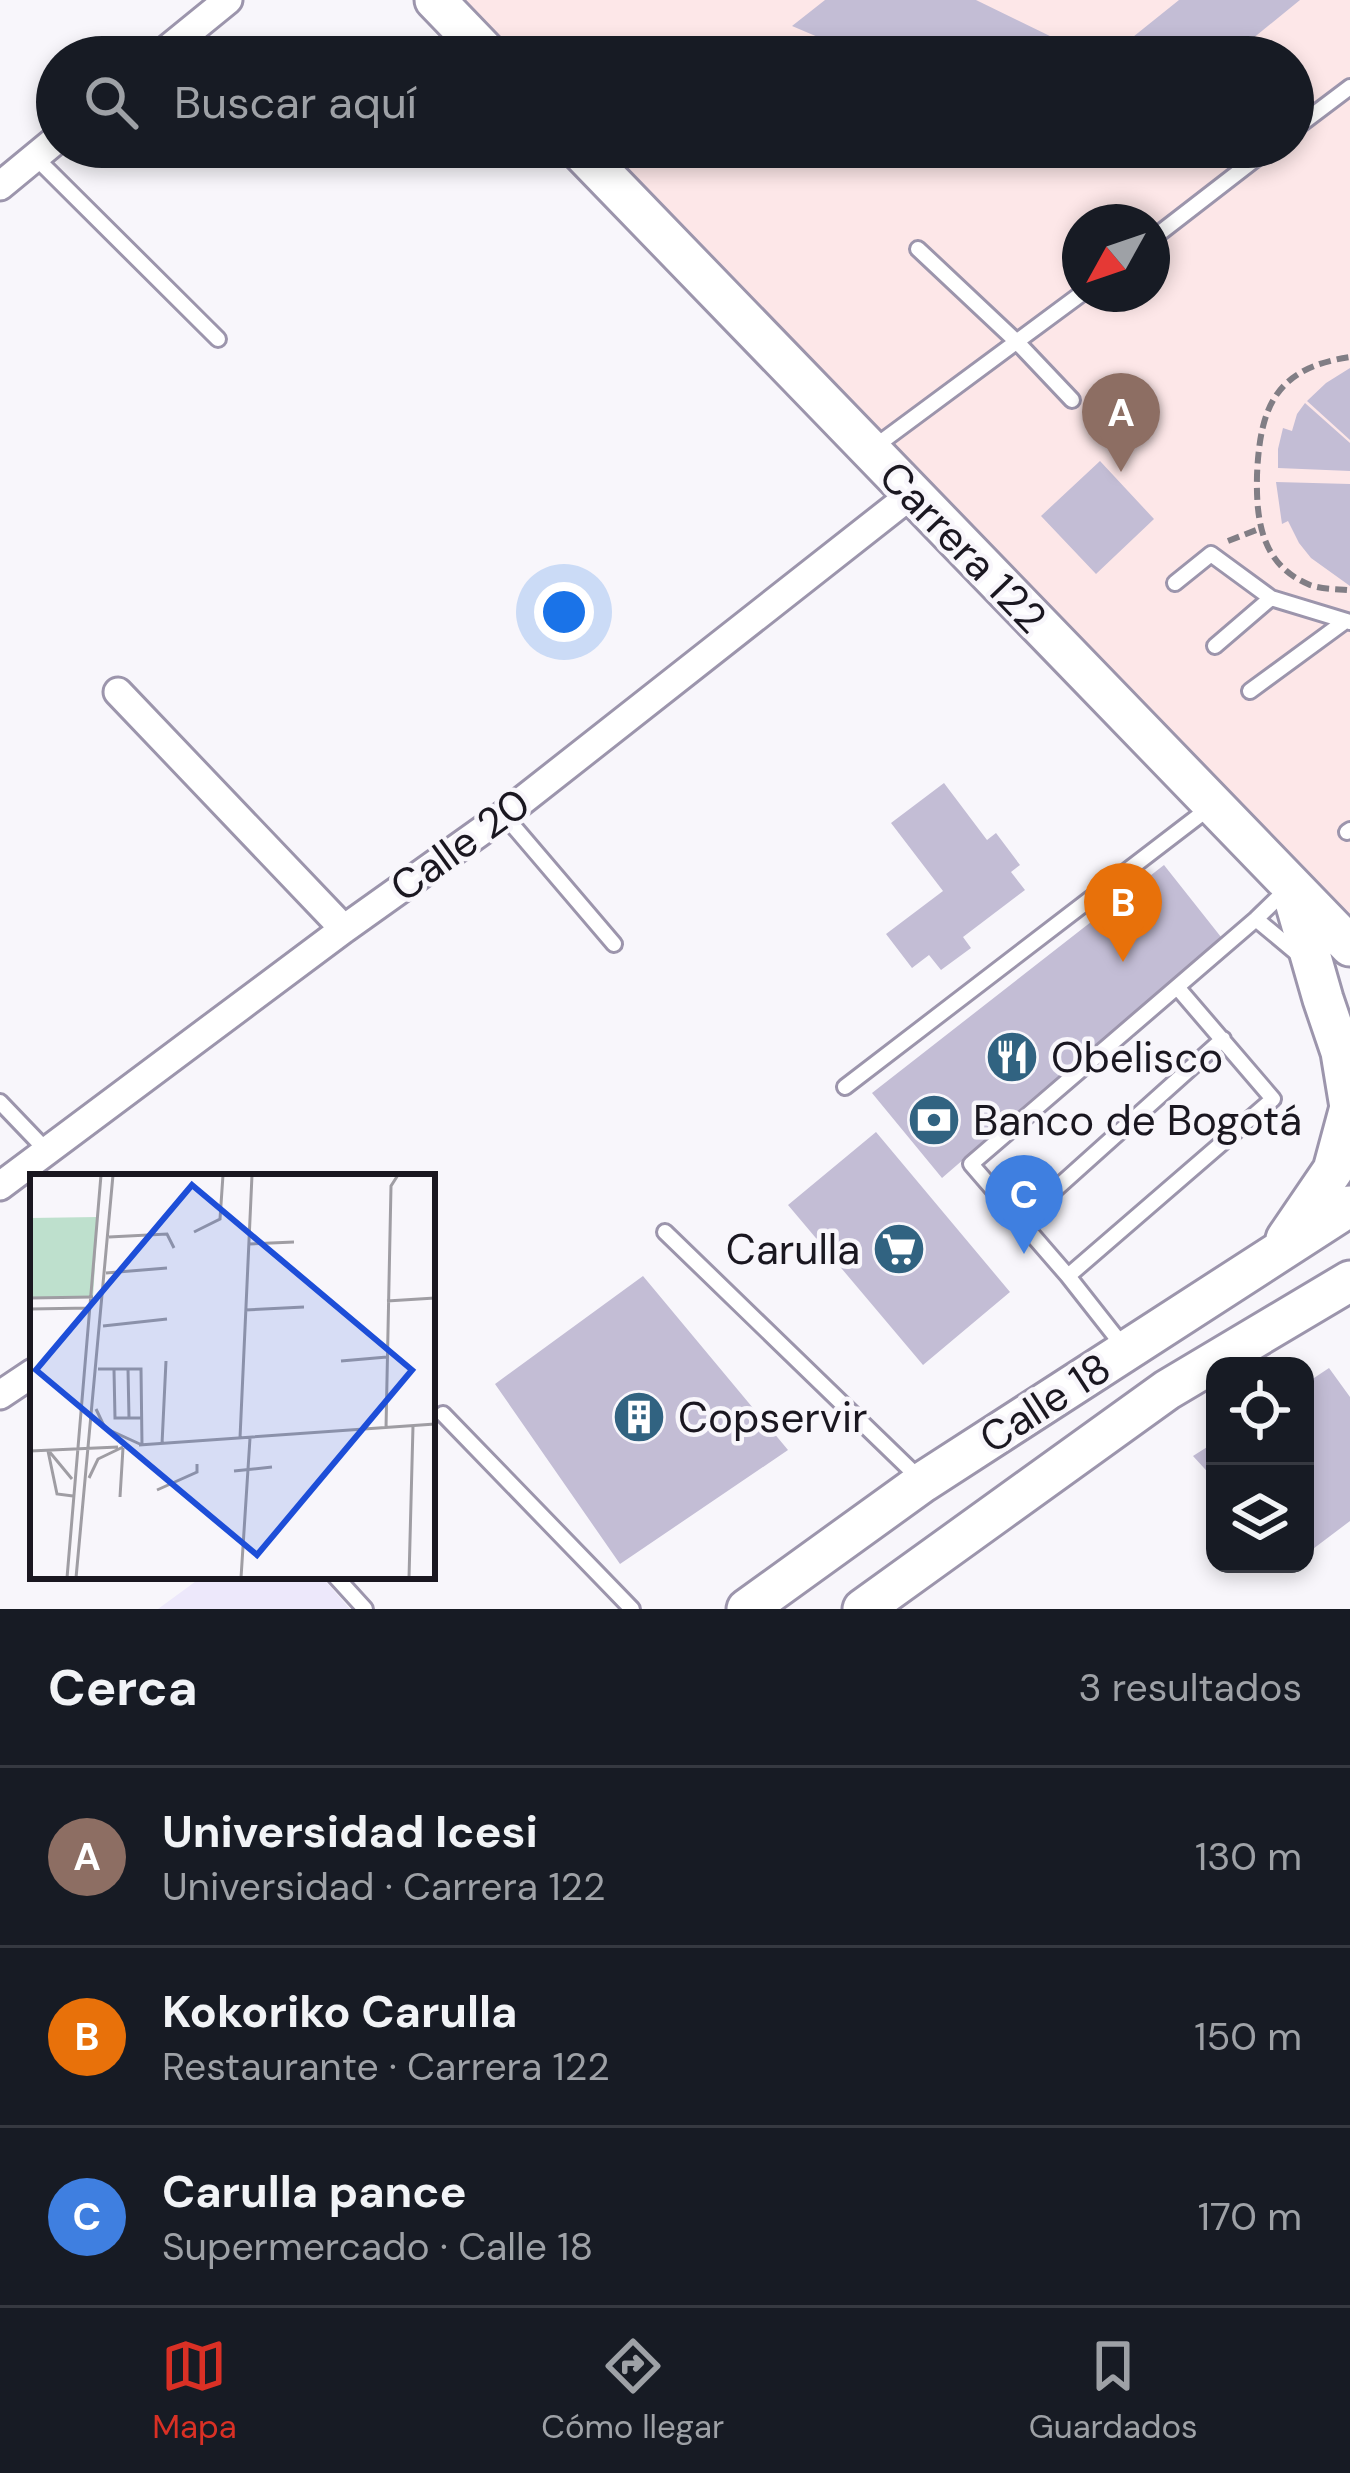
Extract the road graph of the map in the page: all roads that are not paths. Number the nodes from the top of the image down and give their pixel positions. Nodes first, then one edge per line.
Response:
1 (228, 0) edge
2 (435, 0) edge
3 (184, 36) edge
4 (470, 36) edge
5 (1350, 87) edge
6 (1314, 114) edge
7 (36, 156) edge
8 (64, 168) edge
9 (597, 168) edge
10 (1244, 168) edge
11 (0, 186) edge
12 (1170, 225) edge
13 (918, 249) dead end
14 (1062, 309) edge
15 (218, 339) dead end
16 (1018, 343) junction
17 (1072, 400) dead end
18 (870, 451) junction
19 (912, 494) junction
20 (1175, 584) dead end
21 (1271, 598) junction
22 (1347, 622) edge
23 (1215, 646) dead end
24 (1250, 691) dead end
25 (118, 692) dead end
26 (1213, 805) junction
27 (504, 815) junction
28 (1291, 886) junction
29 (1256, 920) junction
30 (344, 929) junction
31 (614, 944) dead end
32 (1350, 946) edge
33 (1313, 967) junction
34 (1178, 986) junction
35 (1223, 1039) junction
36 (845, 1088) dead end
37 (0, 1102) edge
38 (46, 1150) junction
39 (0, 1186) edge
40 (1350, 1206) edge
41 (1020, 1221) junction
42 (664, 1232) dead end
43 (1275, 1256) junction
44 (1068, 1276) junction
45 (1350, 1281) edge
46 (1126, 1349) junction
47 (30, 1375) edge
48 (0, 1395) edge
49 (443, 1414) dead end
50 (923, 1482) junction
51 (338, 1579) edge
52 (882, 1604) edge
53 (365, 1609) edge
54 (632, 1609) edge
55 (746, 1609) edge

1 - 3 street
2 - 4 main road
5 - 6 lane
7 - 11 street
8 - 15 lane
9 - 18 main road, Carrera 122
10 - 12 lane
13 - 16 lane
14 - 16 lane
16 - 17 lane
16 - 18 lane
18 - 19 main road, Carrera 122
19 - 26 main road, Carrera 122
19 - 27 street, Calle 20
20 - 21 lane
21 - 22 lane
21 - 23 lane
22 - 24 lane
25 - 30 street
26 - 28 main road, Carrera 122
26 - 36 lane
27 - 30 street, Calle 20
27 - 31 lane
28 - 29 lane
28 - 32 main road, Carrera 122
28 - 33 main road
29 - 33 lane
29 - 34 lane
30 - 38 street, Calle 20
33 - 43 main road
34 - 35 lane
34 - 41 lane
35 - 41 lane
35 - 44 lane
37 - 38 lane
38 - 39 street, Calle 20
40 - 43 main road, Calle 18
41 - 44 lane
42 - 50 lane
43 - 46 main road, Calle 18
44 - 46 lane
45 - 52 main road, Calle 18
46 - 50 main road, Calle 18
47 - 48 street
49 - 54 lane
50 - 55 main road, Calle 18
51 - 53 lane

